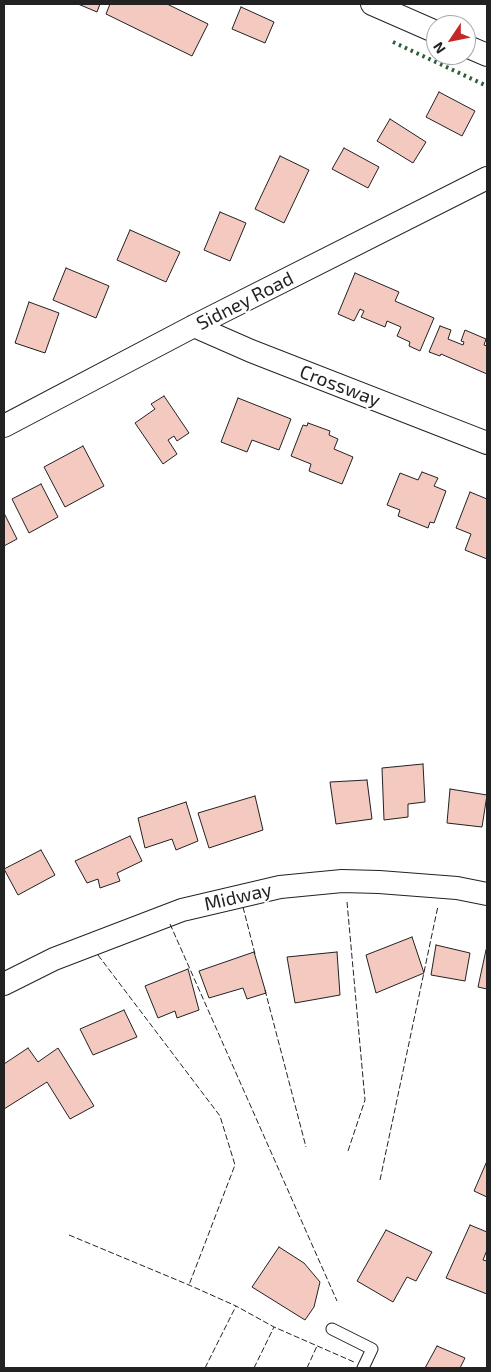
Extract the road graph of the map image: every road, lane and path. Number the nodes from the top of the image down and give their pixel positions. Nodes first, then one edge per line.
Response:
1 (372, 4) edge
2 (426, 28) edge
3 (487, 178) edge
4 (194, 326) junction
5 (4, 426) edge
6 (487, 444) edge
7 (487, 894) edge
8 (4, 984) edge
9 (332, 1329) dead end
10 (363, 1368) edge

1 - 2 street
3 - 4 street, Sidney Road
4 - 5 street, Sidney Road
4 - 6 street, Crossway
7 - 8 street, Midway
9 - 10 lane

